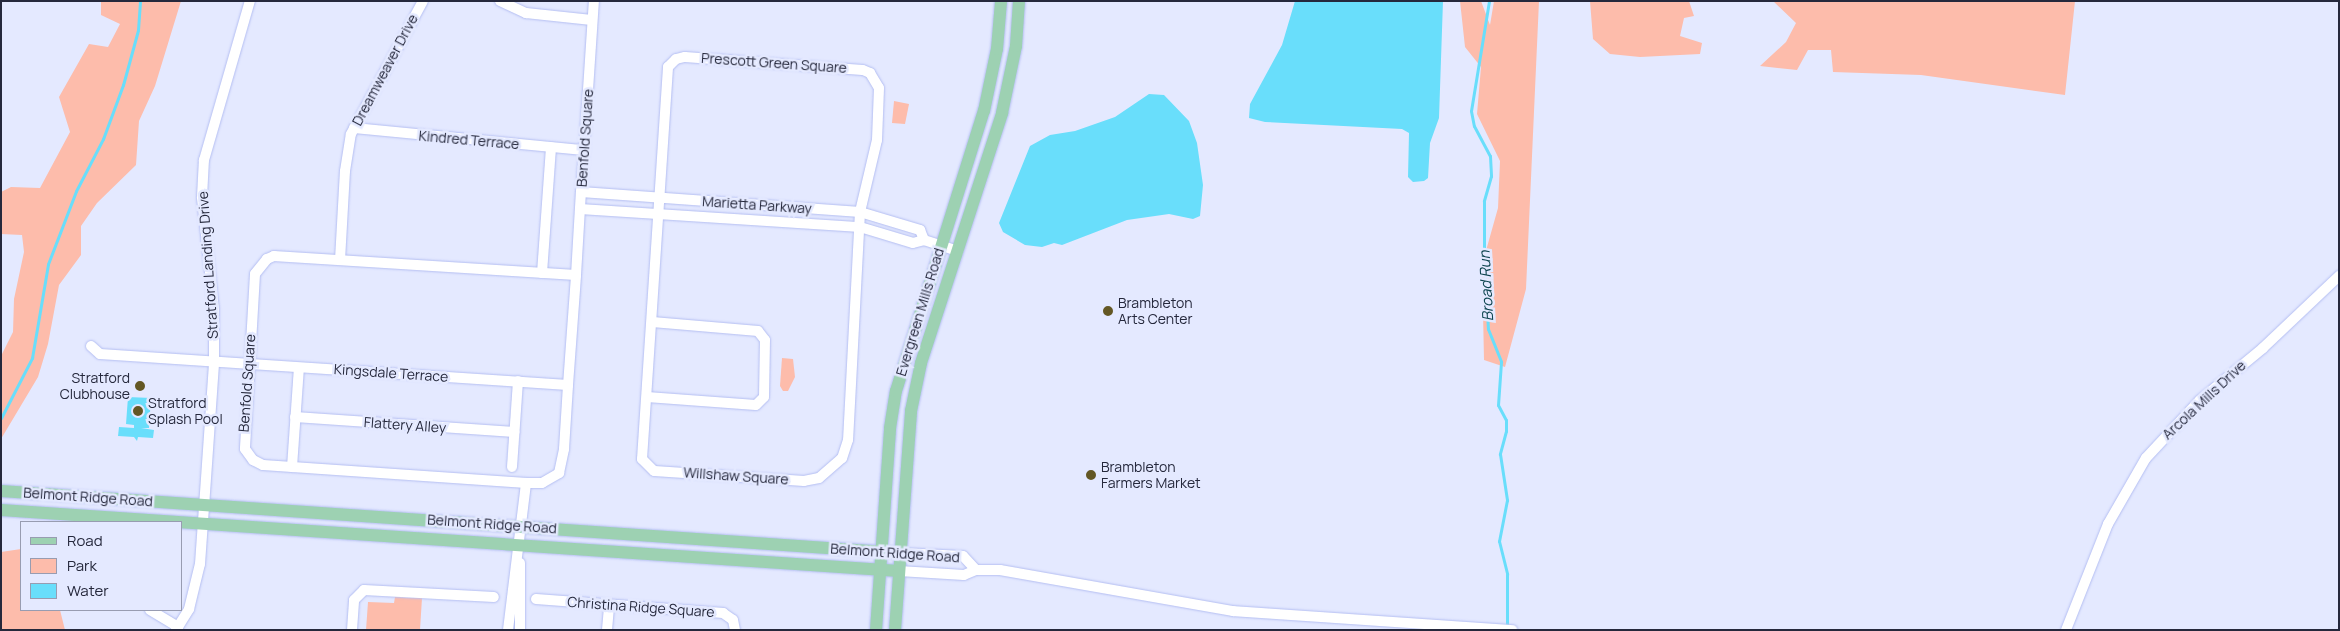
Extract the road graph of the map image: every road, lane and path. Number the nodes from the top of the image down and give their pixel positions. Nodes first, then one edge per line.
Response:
1 (250, 1) edge
2 (423, 1) edge
3 (500, 1) edge
4 (594, 1) edge
5 (1001, 1) edge
6 (1020, 1) edge
7 (592, 20) junction
8 (354, 128) junction
9 (551, 147) junction
10 (584, 150) junction
11 (581, 192) junction
12 (660, 198) junction
13 (580, 209) junction
14 (860, 212) junction
15 (659, 213) junction
16 (860, 227) junction
17 (924, 240) junction
18 (940, 245) junction
19 (958, 251) junction
20 (340, 260) junction
21 (542, 273) junction
22 (576, 275) junction
23 (2339, 276) edge
24 (652, 322) junction
25 (91, 346) dead end
26 (214, 362) junction
27 (248, 364) junction
28 (299, 368) junction
29 (518, 381) junction
30 (568, 385) junction
31 (647, 397) junction
32 (296, 417) junction
33 (514, 432) junction
34 (292, 467) junction
35 (512, 467) dead end
36 (526, 484) junction
37 (1, 491) edge
38 (204, 506) junction
39 (1, 510) edge
40 (171, 521) edge
41 (182, 522) edge
42 (202, 523) junction
43 (521, 526) junction
44 (519, 545) junction
45 (882, 552) junction
46 (900, 553) junction
47 (880, 570) junction
48 (976, 570) junction
49 (899, 571) junction
50 (494, 597) dead end
51 (536, 600) dead end
52 (609, 605) junction
53 (152, 611) edge
54 (177, 628) edge
55 (352, 630) edge
56 (508, 630) edge
57 (520, 630) edge
58 (607, 630) edge
59 (735, 630) edge
60 (876, 630) edge
61 (895, 630) edge
62 (1512, 630) edge
63 (2066, 630) edge

1 - 26 street, Stratford Landing Drive
2 - 8 street, Dreamweaver Drive
3 - 7 street
4 - 7 street, Benfold Square
5 - 18 main road, Evergreen Mills Road
6 - 19 main road, Evergreen Mills Road
7 - 10 street, Benfold Square
8 - 9 street, Kindred Terrace
8 - 20 street, Dreamweaver Drive
9 - 10 street, Kindred Terrace
9 - 21 street
10 - 11 street, Benfold Square
11 - 12 street, Marietta Parkway
11 - 13 street, Benfold Square
12 - 14 street, Marietta Parkway
12 - 14 street, Prescott Green Square
12 - 15 street, Willshaw Square
13 - 15 street, Marietta Parkway
13 - 22 street, Benfold Square
14 - 16 street, Willshaw Square
14 - 17 street, Marietta Parkway
15 - 16 street, Marietta Parkway
15 - 24 street, Willshaw Square
16 - 17 street, Marietta Parkway
16 - 31 street, Willshaw Square
17 - 18 street, Marietta Parkway
18 - 19 street, Marietta Parkway
18 - 45 main road, Evergreen Mills Road
19 - 46 main road, Evergreen Mills Road
20 - 21 street, Benfold Square
20 - 27 street, Benfold Square
21 - 22 street, Benfold Square
22 - 30 street, Benfold Square
23 - 63 street, Arcola Mills Drive
24 - 31 street, Willshaw Square
24 - 31 street
25 - 26 street, Kingsdale Terrace
26 - 27 street, Kingsdale Terrace
26 - 38 street, Stratford Landing Drive
27 - 28 street, Kingsdale Terrace
27 - 34 street, Benfold Square
28 - 29 street, Kingsdale Terrace
28 - 32 street
29 - 30 street, Kingsdale Terrace
29 - 33 street
30 - 36 street, Benfold Square
32 - 33 street, Flattery Alley
32 - 34 street
33 - 35 street
34 - 36 street, Benfold Square
36 - 43 street
37 - 38 main road, Belmont Ridge Road
38 - 42 street, Stratford Landing Drive
38 - 43 main road, Belmont Ridge Road
39 - 40 main road, Belmont Ridge Road
41 - 42 main road, Belmont Ridge Road
42 - 44 main road, Belmont Ridge Road
42 - 54 street, Stratford Landing Drive
43 - 44 street
43 - 45 main road, Belmont Ridge Road
44 - 47 main road, Belmont Ridge Road
44 - 56 street
44 - 57 street
45 - 46 main road, Belmont Ridge Road
45 - 47 main road, Evergreen Mills Road
46 - 48 street, Belmont Ridge Road
46 - 49 main road, Evergreen Mills Road
47 - 49 main road, Belmont Ridge Road
47 - 60 main road, Evergreen Mills Road
48 - 49 street, Belmont Ridge Road
48 - 62 street, Belmont Ridge Road
49 - 61 main road, Evergreen Mills Road
50 - 55 street
51 - 52 street, Christina Ridge Square
52 - 58 street
52 - 59 street, Christina Ridge Square
53 - 54 street

